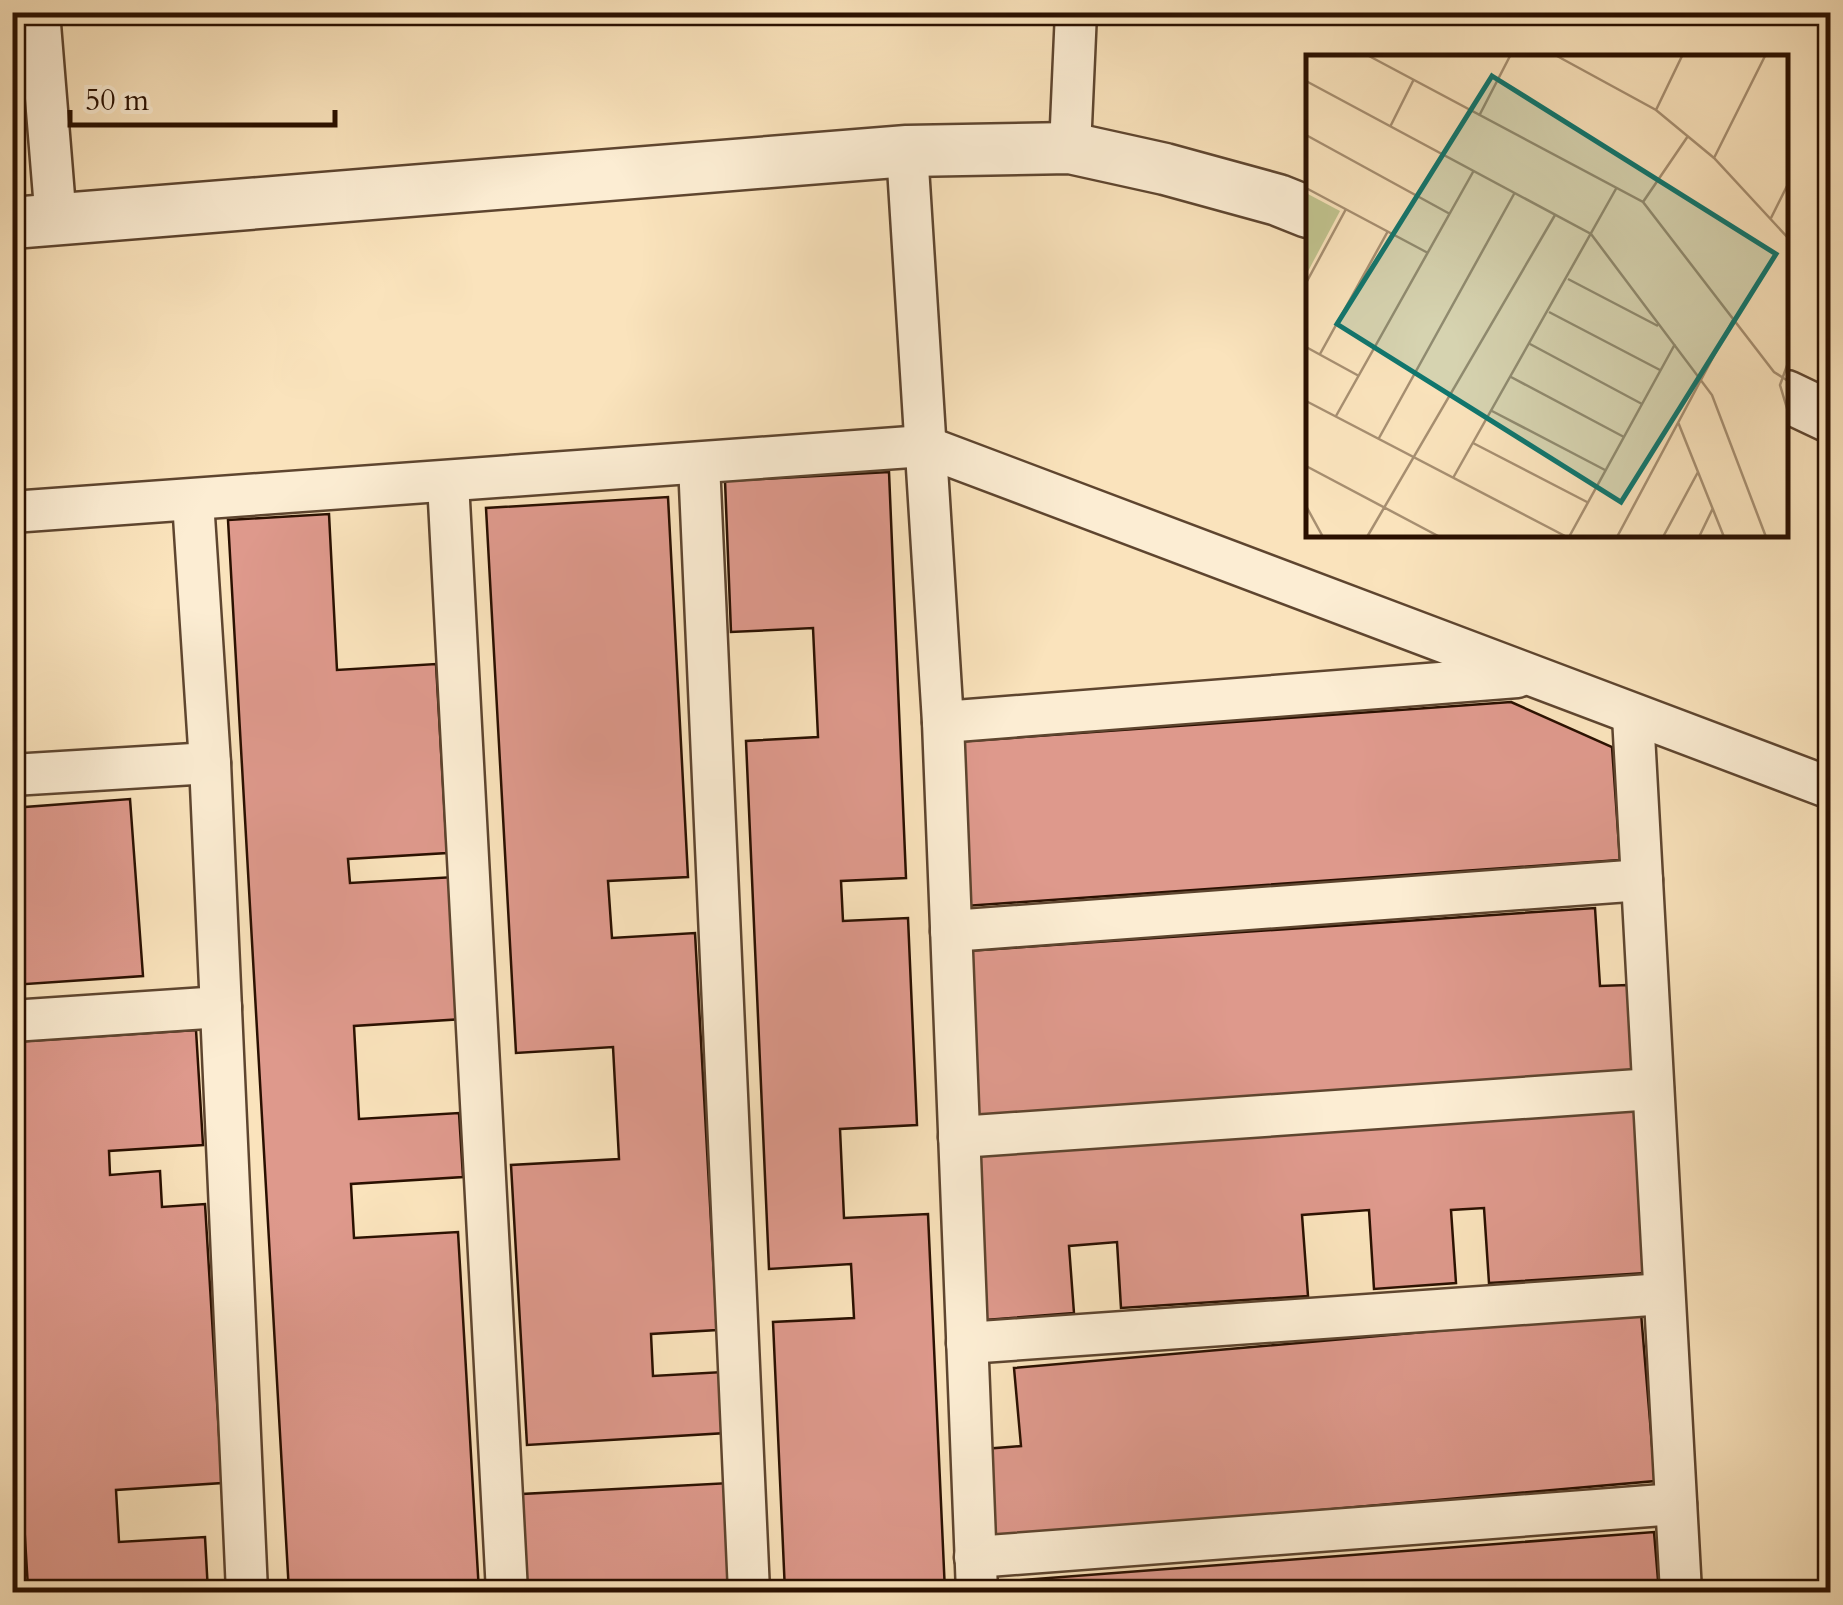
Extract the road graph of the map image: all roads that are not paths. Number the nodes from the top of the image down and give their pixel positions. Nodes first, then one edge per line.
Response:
1 (38, 12) edge
2 (1076, 12) edge
3 (1070, 148) junction
4 (907, 151) junction
5 (1306, 211) edge
6 (34, 222) edge
7 (1788, 397) edge
8 (1830, 418) edge
9 (924, 446) junction
10 (699, 463) junction
11 (448, 482) junction
12 (193, 501) junction
13 (12, 512) edge
14 (1528, 676) junction
15 (1633, 716) junction
16 (943, 722) junction
17 (210, 763) junction
18 (12, 775) edge
19 (1830, 788) edge
20 (1642, 880) junction
21 (951, 931) junction
22 (221, 1008) junction
23 (12, 1022) edge
24 (1653, 1088) junction
25 (959, 1137) junction
26 (1664, 1294) junction
27 (967, 1343) junction
28 (1676, 1504) junction
29 (976, 1575) edge
30 (247, 1592) edge
31 (507, 1592) edge
32 (749, 1592) edge
33 (1681, 1592) edge

1 - 6 street
2 - 3 street
3 - 4 street
3 - 5 street
4 - 6 street
4 - 9 street
7 - 8 street
9 - 10 street
9 - 14 street
9 - 16 street
10 - 11 street
10 - 32 street
11 - 12 street
11 - 31 street
12 - 13 street
12 - 17 street
14 - 15 street
14 - 16 street
15 - 19 street
15 - 20 street
16 - 21 street
17 - 18 street
17 - 22 street
20 - 21 street
20 - 24 street
21 - 25 street
22 - 23 street
22 - 30 street
24 - 25 street
24 - 26 street
25 - 27 street
26 - 27 street
26 - 28 street
27 - 29 street
28 - 29 street
28 - 33 street

